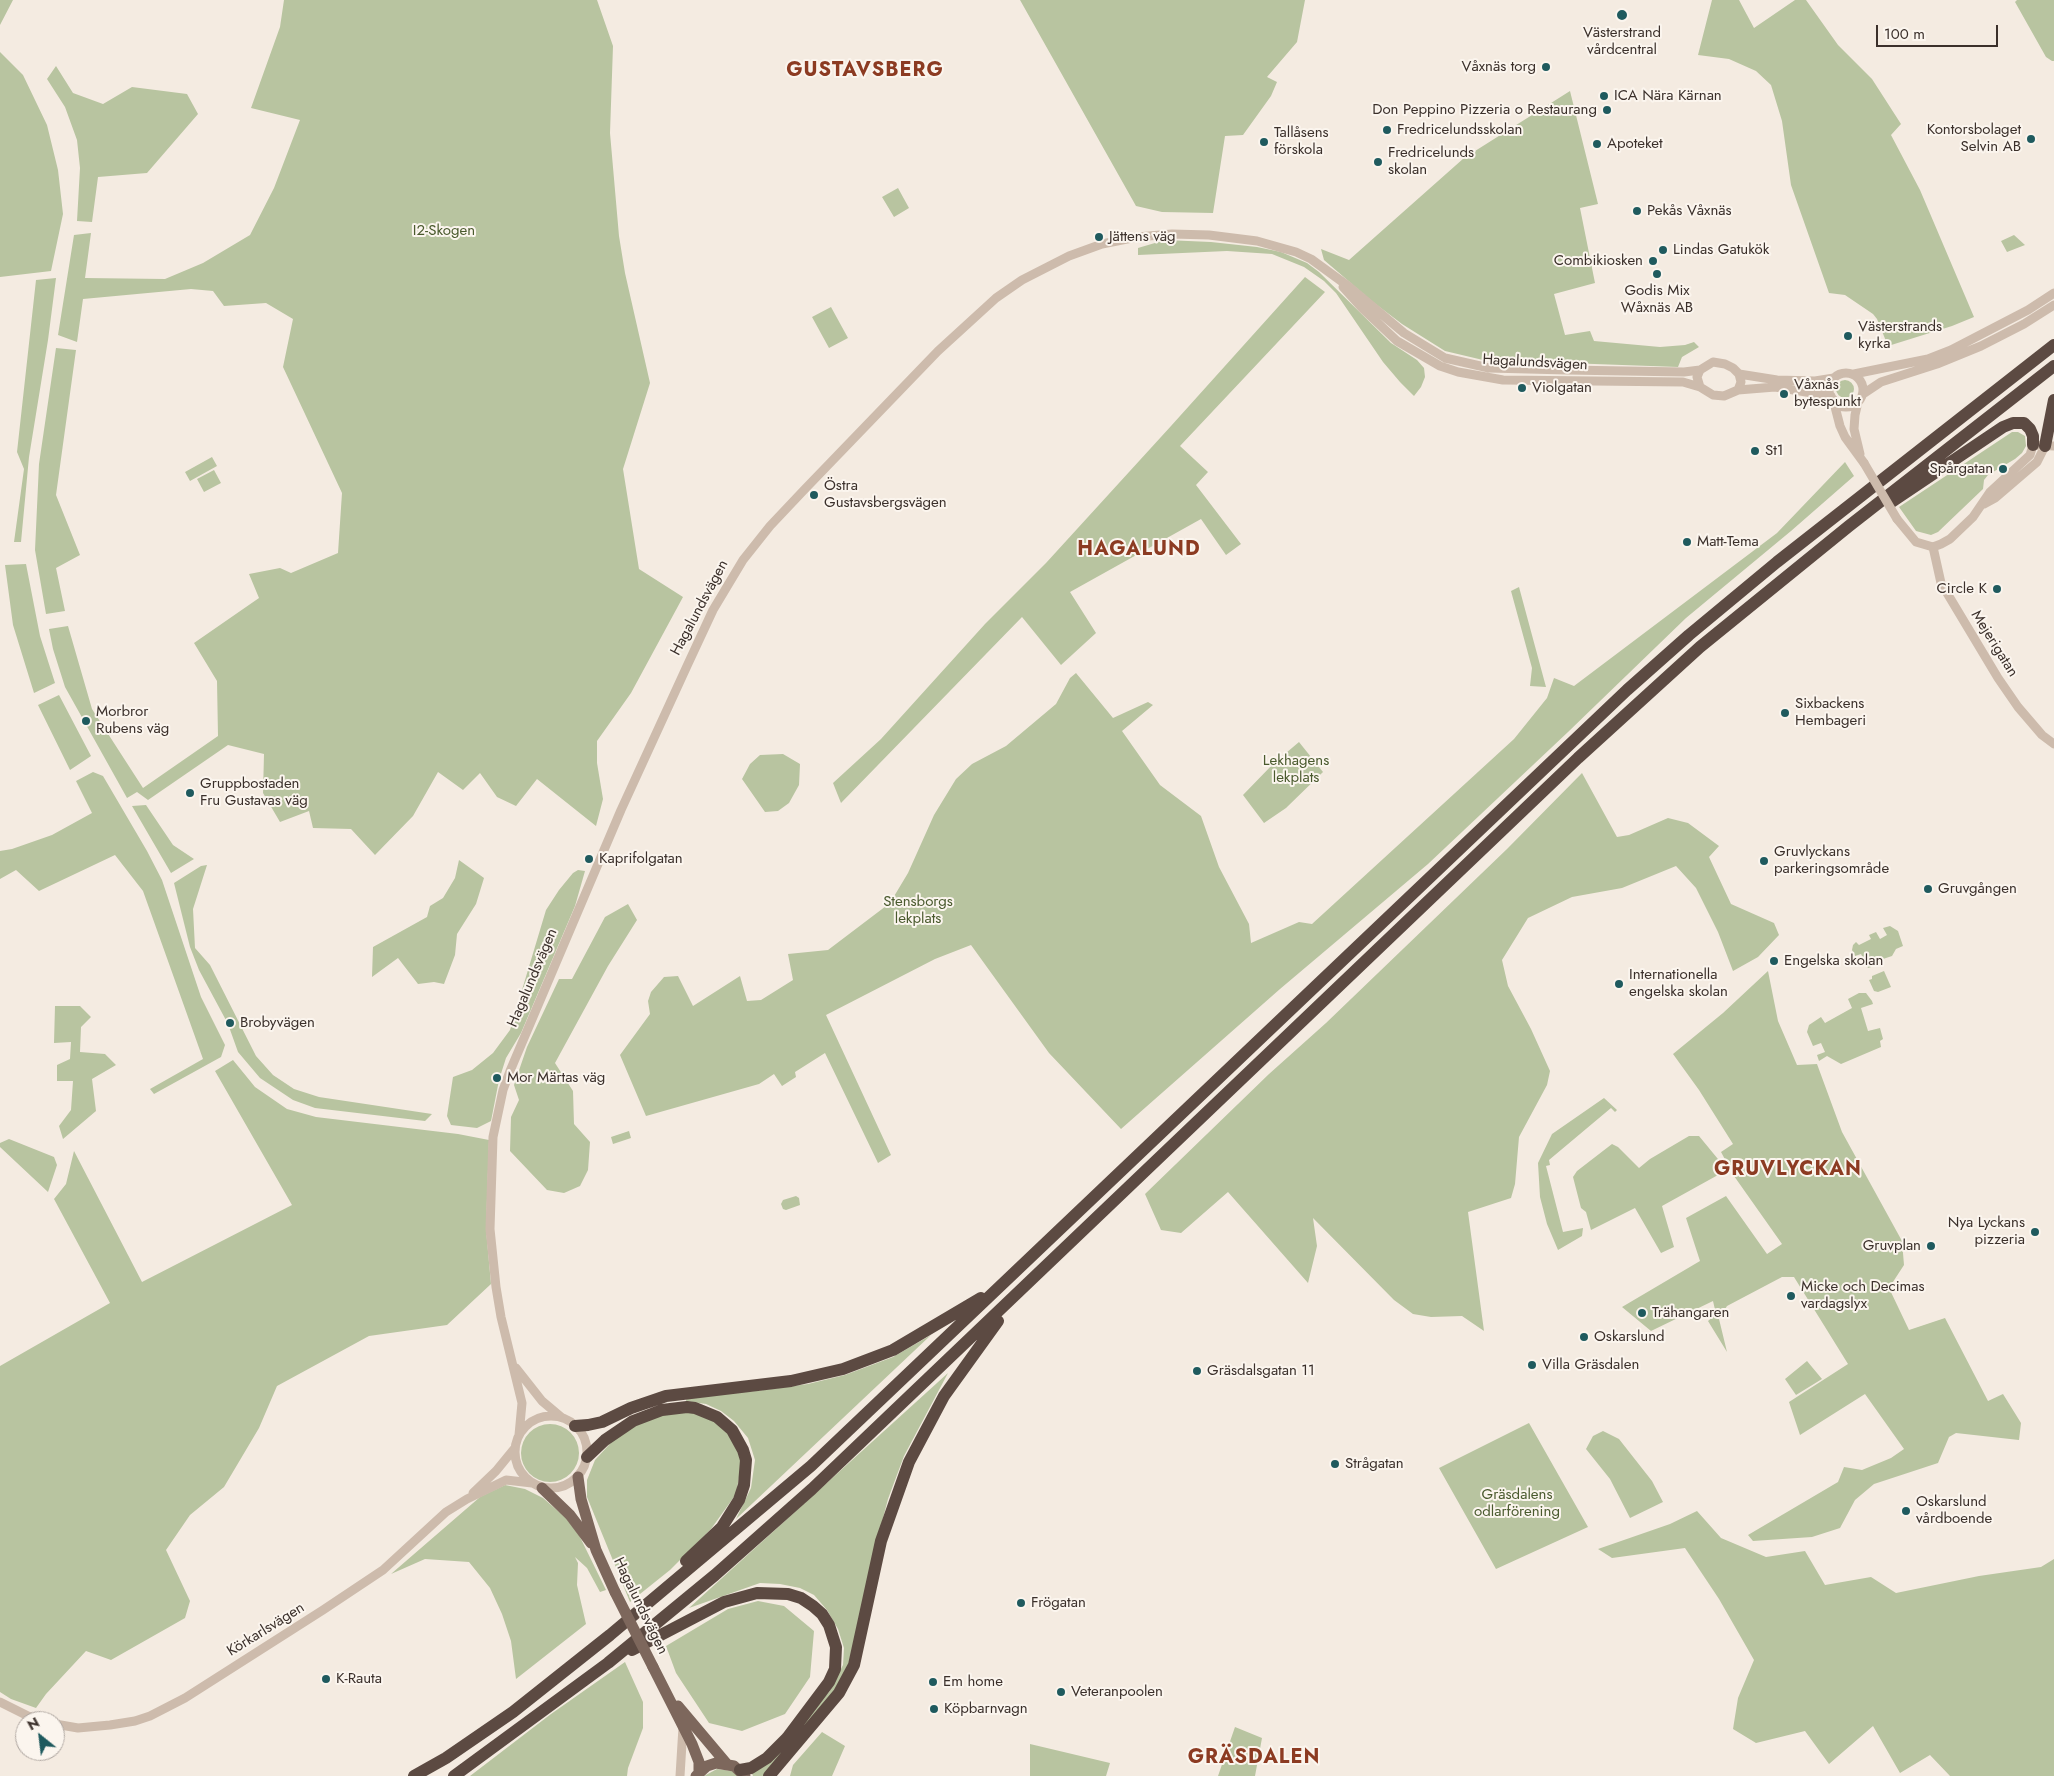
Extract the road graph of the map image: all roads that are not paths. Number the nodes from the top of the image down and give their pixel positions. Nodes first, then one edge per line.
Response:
1 (1341, 282) junction
2 (2054, 293) edge
3 (2054, 305) edge
4 (2054, 345) edge
5 (2054, 366) edge
6 (1700, 370) junction
7 (1739, 374) junction
8 (1854, 374) junction
9 (1834, 378) junction
10 (1700, 387) junction
11 (1738, 390) junction
12 (1832, 398) junction
13 (1860, 398) junction
14 (2054, 400) edge
15 (2044, 445) edge
16 (1860, 457) junction
17 (1849, 526) junction
18 (1933, 547) junction
19 (2054, 744) edge
20 (1002, 1285) junction
21 (1015, 1296) junction
22 (514, 1365) junction
23 (561, 1417) junction
24 (575, 1426) junction
25 (519, 1435) junction
26 (514, 1449) junction
27 (587, 1457) junction
28 (578, 1477) junction
29 (537, 1486) junction
30 (467, 1499) junction
31 (596, 1550) junction
32 (597, 1645) junction
33 (608, 1663) junction
34 (655, 1672) junction
35 (0, 1702) edge
36 (18, 1711) edge
37 (65, 1726) edge
38 (683, 1727) junction
39 (726, 1763) junction
40 (777, 1770) edge
41 (743, 1773) edge
42 (697, 1774) edge
43 (414, 1776) edge
44 (454, 1776) edge
45 (680, 1776) edge
46 (769, 1776) edge

1 - 6 street, Hagalundsvägen
1 - 10 street, Hagalundsvägen
1 - 22 street, Hagalundsvägen
2 - 8 street
3 - 13 street
4 - 20 highway
5 - 17 highway
6 - 7 street
6 - 10 street
7 - 9 street
7 - 11 street
8 - 9 street
8 - 13 street
9 - 12 street
10 - 11 street
11 - 12 street
12 - 13 street
12 - 16 street
13 - 16 street
14 - 15 highway
15 - 17 highway
15 - 18 street
16 - 18 street, bridge
17 - 21 highway
18 - 19 street, Mejerigatan
20 - 24 highway
20 - 32 highway
21 - 33 highway
21 - 40 highway
22 - 23 street, Hagalundsvägen
22 - 25 street, Hagalundsvägen
23 - 24 street
23 - 25 street
24 - 27 street
25 - 26 street
26 - 29 street
26 - 30 street, Körkarlsvägen
27 - 28 street
27 - 32 highway
28 - 29 street
28 - 31 main road, Hagalundsvägen
29 - 30 street, Körkarlsvägen
29 - 31 main road, Hagalundsvägen
30 - 37 street, Körkarlsvägen
31 - 34 main road, Hagalundsvägen, bridge
32 - 43 highway
33 - 41 highway
33 - 44 highway
34 - 38 main road, Hagalundsvägen
34 - 39 main road, Hagalundsvägen
35 - 36 street
38 - 42 main road, Hagalundsvägen
38 - 45 street
39 - 41 main road
39 - 42 main road
40 - 46 highway

